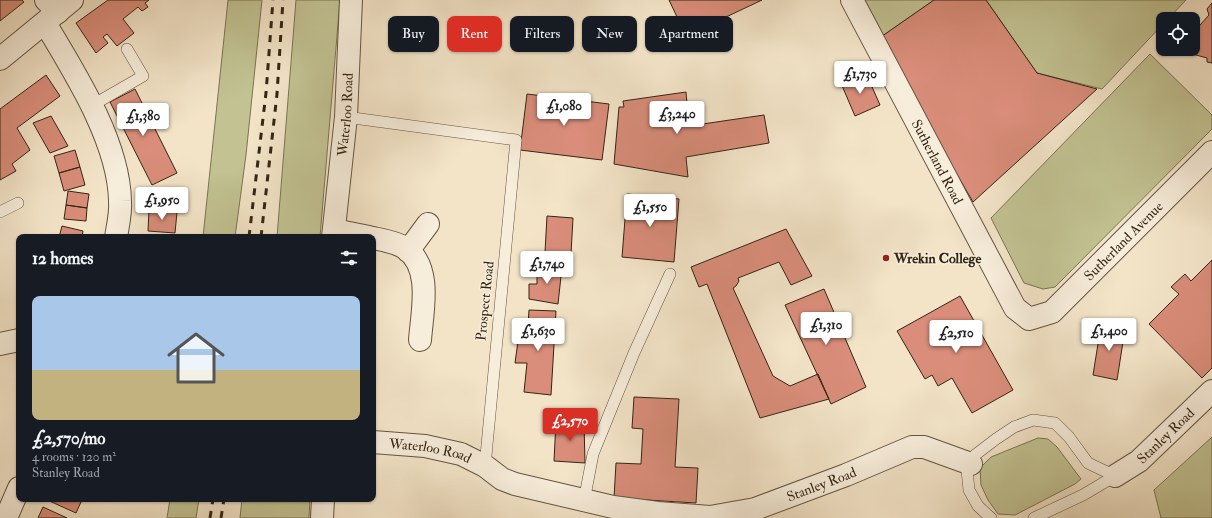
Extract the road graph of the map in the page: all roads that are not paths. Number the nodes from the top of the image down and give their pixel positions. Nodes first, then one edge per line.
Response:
1 (351, 0) edge
2 (852, 0) edge
3 (55, 9) edge
4 (127, 49) dead end
5 (0, 59) edge
6 (91, 106) junction
7 (346, 117) junction
8 (1212, 152) edge
9 (18, 203) dead end
10 (0, 212) edge
11 (428, 224) dead end
12 (334, 233) edge
13 (116, 234) edge
14 (376, 239) edge
15 (408, 251) junction
16 (670, 274) dead end
17 (1029, 319) joint
18 (420, 340) dead end
19 (16, 341) edge
20 (0, 344) edge
21 (1212, 391) edge
22 (376, 442) edge
23 (971, 464) junction
24 (485, 466) junction
25 (1115, 476) junction
26 (16, 495) edge
27 (584, 501) junction
28 (323, 502) edge
29 (6, 518) edge
30 (322, 518) edge
31 (991, 518) edge
32 (1034, 518) edge

1 - 7 street, Waterloo Road
2 - 17 street, Sutherland Road
3 - 5 street
3 - 6 street
4 - 6 lane
6 - 13 street
7 - 12 street, Waterloo Road
7 - 24 lane, Prospect Road
8 - 17 street, Sutherland Avenue
9 - 10 lane
11 - 15 street
14 - 15 street
15 - 18 street
16 - 27 lane
19 - 20 street
21 - 25 street, Stanley Road
22 - 24 street, Waterloo Road
23 - 25 lane
23 - 27 street, Stanley Road
23 - 31 lane
24 - 27 street, Stanley Road
25 - 32 lane
26 - 29 street
28 - 30 street

